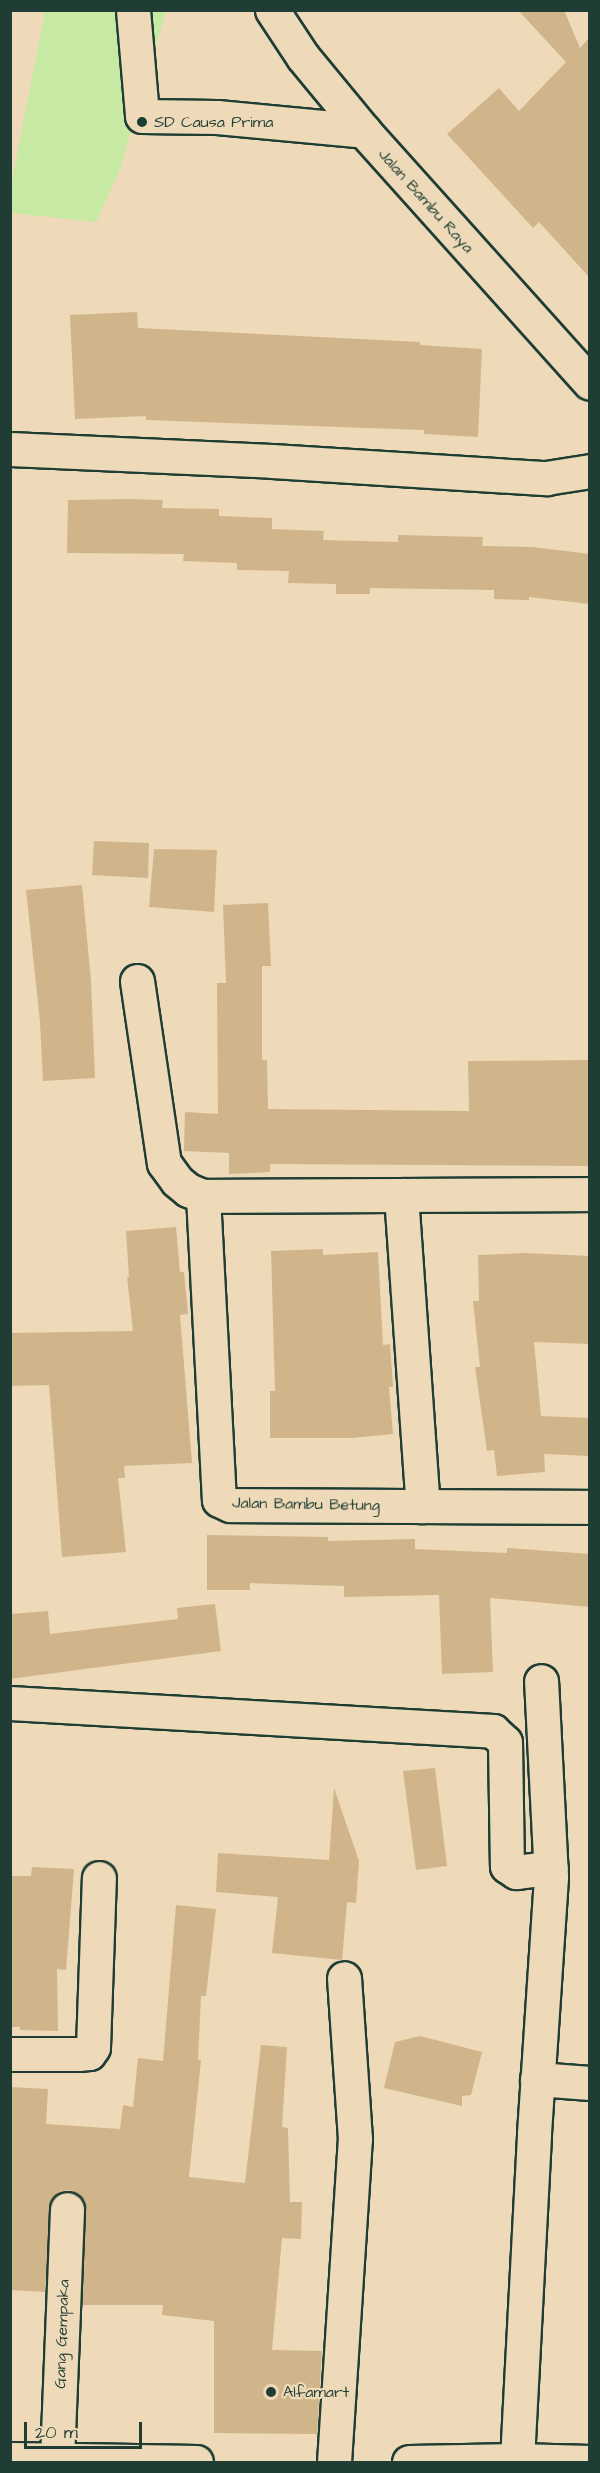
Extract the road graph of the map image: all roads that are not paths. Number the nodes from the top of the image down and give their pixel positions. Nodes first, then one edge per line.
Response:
1 (133, 10) edge
2 (272, 10) edge
3 (364, 131) junction
4 (590, 383) edge
5 (10, 449) edge
6 (590, 471) edge
7 (137, 981) dead end
8 (590, 1194) edge
9 (401, 1195) junction
10 (203, 1196) junction
11 (423, 1506) junction
12 (590, 1507) edge
13 (541, 1682) dead end
14 (10, 1703) edge
15 (551, 1868) junction
16 (99, 1878) dead end
17 (344, 1978) dead end
18 (10, 2054) edge
19 (537, 2079) junction
20 (590, 2083) edge
21 (67, 2209) dead end
22 (10, 2459) edge
23 (57, 2459) junction
24 (517, 2460) junction
25 (106, 2462) edge
26 (590, 2462) edge
27 (196, 2463) edge
28 (334, 2463) edge
29 (409, 2463) edge

1 - 3 street
2 - 3 street, Jalan Bambu Raya
3 - 4 street, Jalan Bambu Raya
5 - 6 street
7 - 10 street
8 - 9 street
9 - 10 street
9 - 11 street
10 - 11 street, Jalan Bambu Betung
11 - 12 street, Jalan Bambu Betung
13 - 15 street
14 - 15 street
15 - 19 street
16 - 18 street
17 - 28 street
19 - 20 street
19 - 24 street
21 - 23 street, Gang Gempaka
22 - 23 street
23 - 25 street
24 - 26 street
24 - 29 street
25 - 27 street

